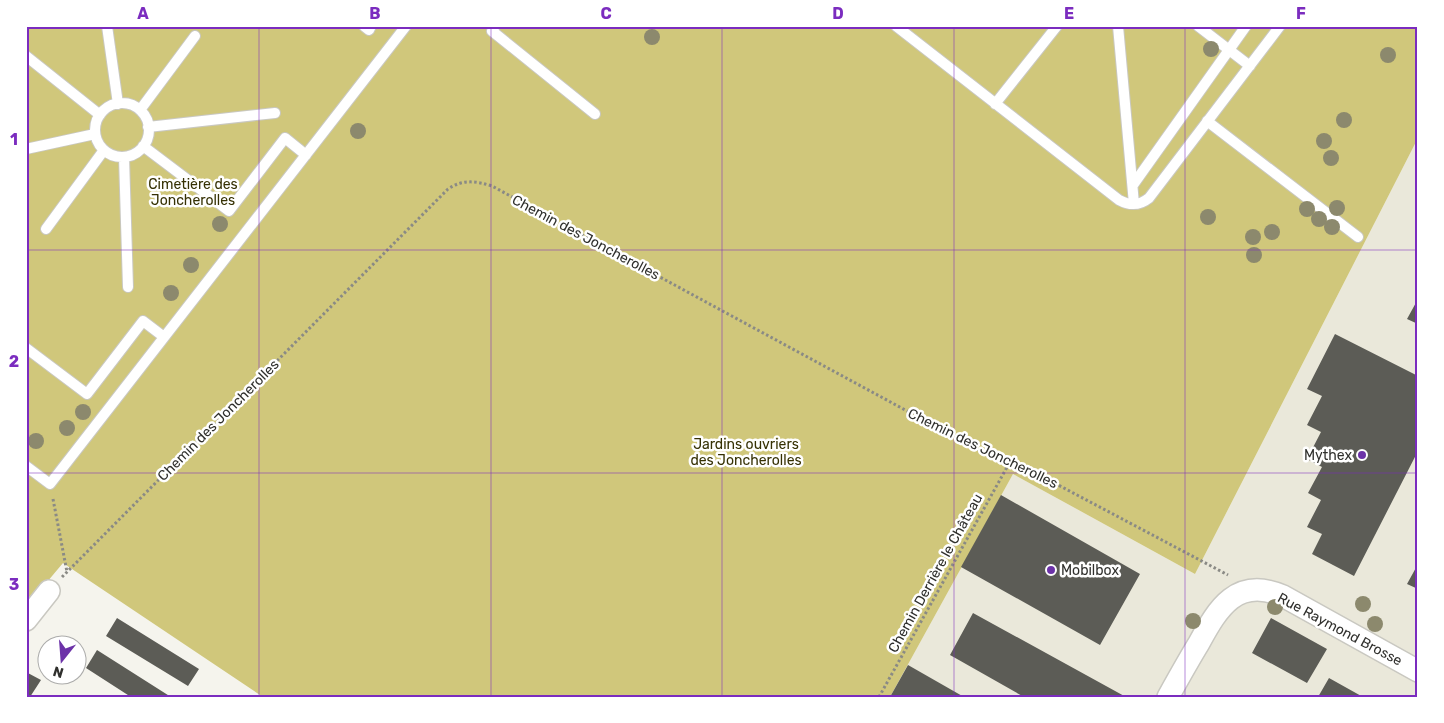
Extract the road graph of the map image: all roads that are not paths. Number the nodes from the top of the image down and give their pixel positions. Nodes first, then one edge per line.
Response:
1 (107, 26) edge
2 (364, 26) edge
3 (372, 26) edge
4 (406, 26) edge
5 (495, 26) edge
6 (896, 26) edge
7 (1057, 26) edge
8 (1118, 26) edge
9 (1198, 26) edge
10 (1246, 26) edge
11 (1280, 26) edge
12 (195, 36) dead end
13 (1228, 50) junction
14 (26, 56) edge
15 (1250, 66) junction
16 (118, 104) junction
17 (995, 104) junction
18 (140, 110) junction
19 (275, 113) dead end
20 (595, 114) dead end
21 (100, 115) junction
22 (1207, 122) junction
23 (148, 127) junction
24 (95, 134) junction
25 (143, 146) junction
26 (26, 149) edge
27 (104, 150) junction
28 (306, 154) junction
29 (124, 157) junction
30 (1132, 185) junction
31 (1134, 204) junction
32 (46, 229) dead end
33 (1358, 238) dead end
34 (128, 287) dead end
35 (164, 337) junction
36 (26, 348) edge
37 (26, 466) edge
38 (48, 591) road end
39 (26, 620) edge
40 (1418, 670) edge
41 (1168, 697) edge

1 - 16 lane
2 - 3 lane
4 - 28 lane
5 - 20 lane
6 - 17 lane
7 - 17 lane
8 - 30 lane
9 - 13 lane
10 - 13 lane
11 - 15 lane
12 - 18 lane
13 - 15 lane
13 - 30 lane
14 - 21 lane
15 - 22 lane
16 - 18 lane
16 - 21 lane
17 - 31 lane
18 - 23 lane
19 - 23 lane
21 - 24 lane
22 - 31 lane
22 - 33 lane
23 - 25 lane
24 - 26 lane
24 - 27 lane
25 - 28 lane
25 - 29 lane
27 - 29 lane
27 - 32 lane
28 - 35 lane
29 - 34 lane
30 - 31 lane
35 - 36 lane
35 - 37 lane
38 - 39 street
40 - 41 street, Rue Raymond Brosse

